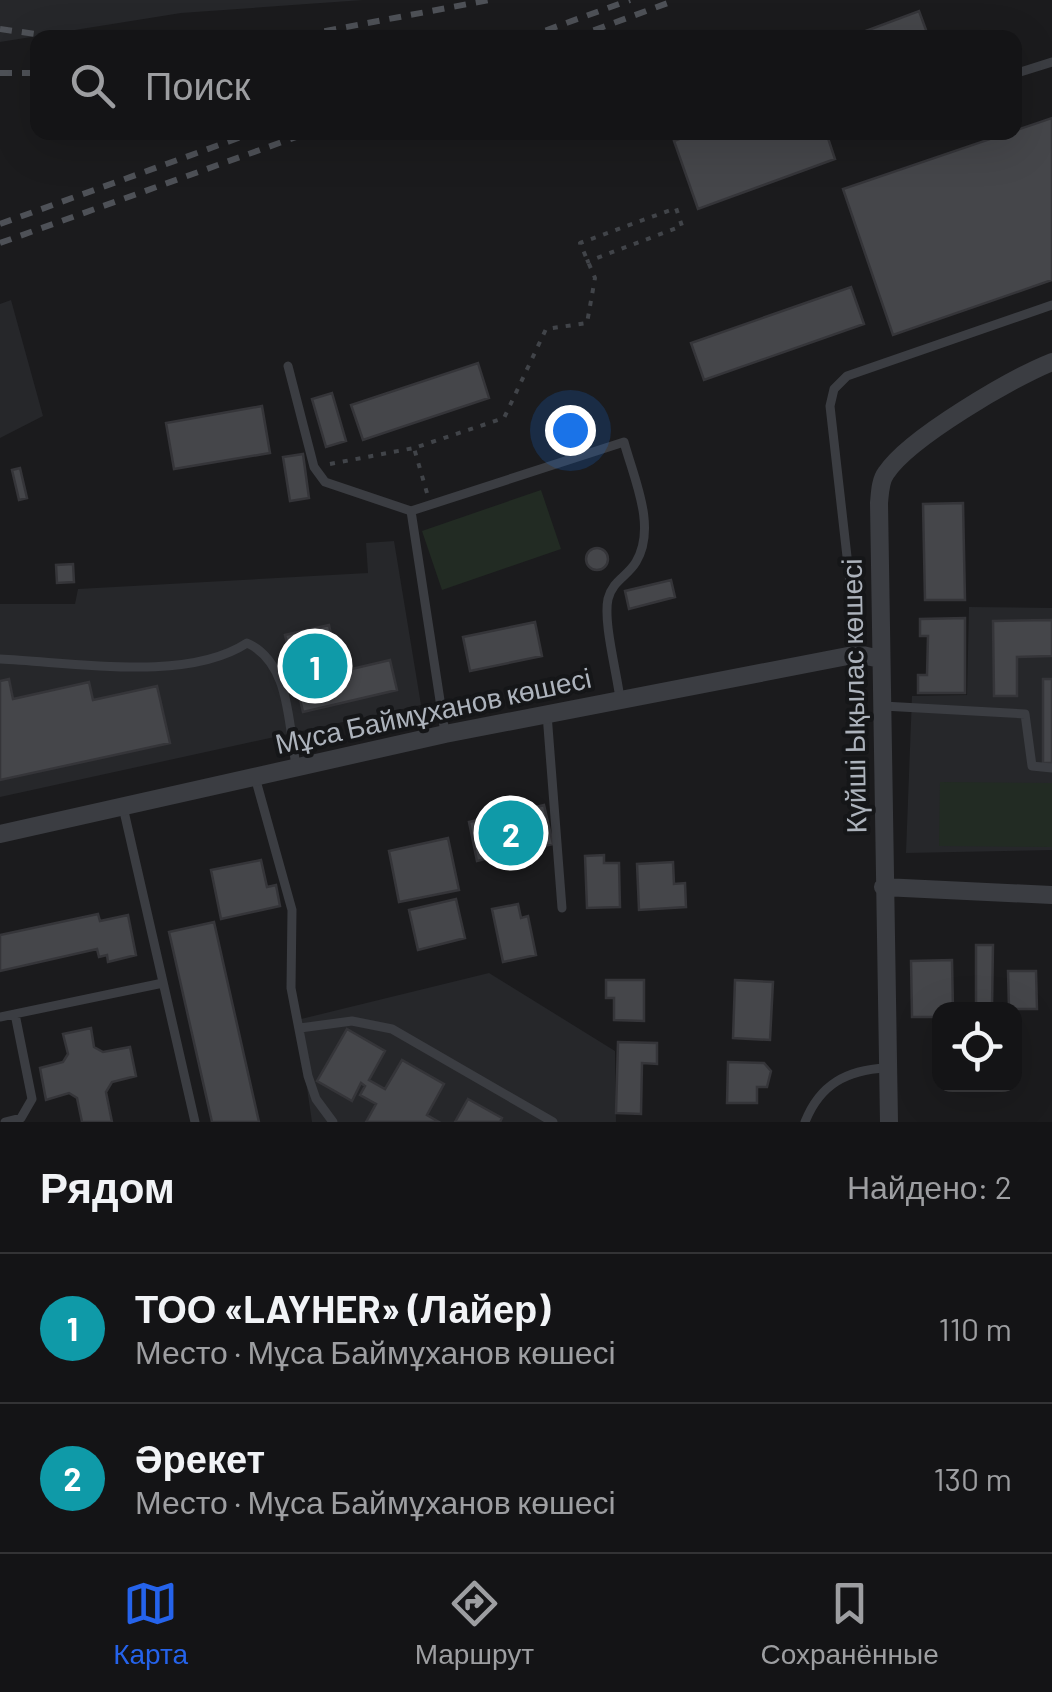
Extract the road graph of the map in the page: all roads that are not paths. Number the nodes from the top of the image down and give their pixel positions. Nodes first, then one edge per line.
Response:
1 (1052, 62) edge
2 (1022, 71) edge
3 (1052, 305) edge
4 (1052, 362) edge
5 (288, 366) dead end
6 (411, 512) junction
7 (858, 654) junction
8 (0, 658) edge
9 (880, 659) junction
10 (620, 699) junction
11 (880, 706) junction
12 (547, 714) junction
13 (445, 734) junction
14 (296, 765) junction
15 (1052, 768) edge
16 (254, 775) junction
17 (124, 807) junction
18 (0, 834) edge
19 (882, 887) junction
20 (1052, 895) edge
21 (562, 908) dead end
22 (163, 983) junction
23 (14, 1014) junction
24 (0, 1018) edge
25 (300, 1028) junction
26 (886, 1068) junction
27 (5, 1122) edge
28 (195, 1122) edge
29 (333, 1122) edge
30 (553, 1122) edge
31 (805, 1122) edge
32 (889, 1122) edge

1 - 2 lane
3 - 7 lane
4 - 9 street, Күйші Ықылас көшесі
5 - 6 lane
6 - 10 lane
6 - 13 lane
7 - 9 street, Мұса Баймұханов көшесі
7 - 10 street, Мұса Баймұханов көшесі
8 - 14 lane
9 - 11 street, Күйші Ықылас көшесі
10 - 12 street, Мұса Баймұханов көшесі
11 - 15 lane
11 - 19 street, Күйші Ықылас көшесі
12 - 13 street, Мұса Баймұханов көшесі
12 - 21 lane
13 - 14 street, Мұса Баймұханов көшесі
14 - 16 street, Мұса Баймұханов көшесі
16 - 17 street, Мұса Баймұханов көшесі
16 - 25 lane
17 - 18 street, Мұса Баймұханов көшесі
17 - 22 lane
19 - 20 street
19 - 26 street, Күйші Ықылас көшесі
22 - 23 lane
22 - 28 lane
23 - 24 lane
23 - 27 lane
25 - 29 lane
25 - 30 lane
26 - 31 lane
26 - 32 street, Күйші Ықылас көшесі

